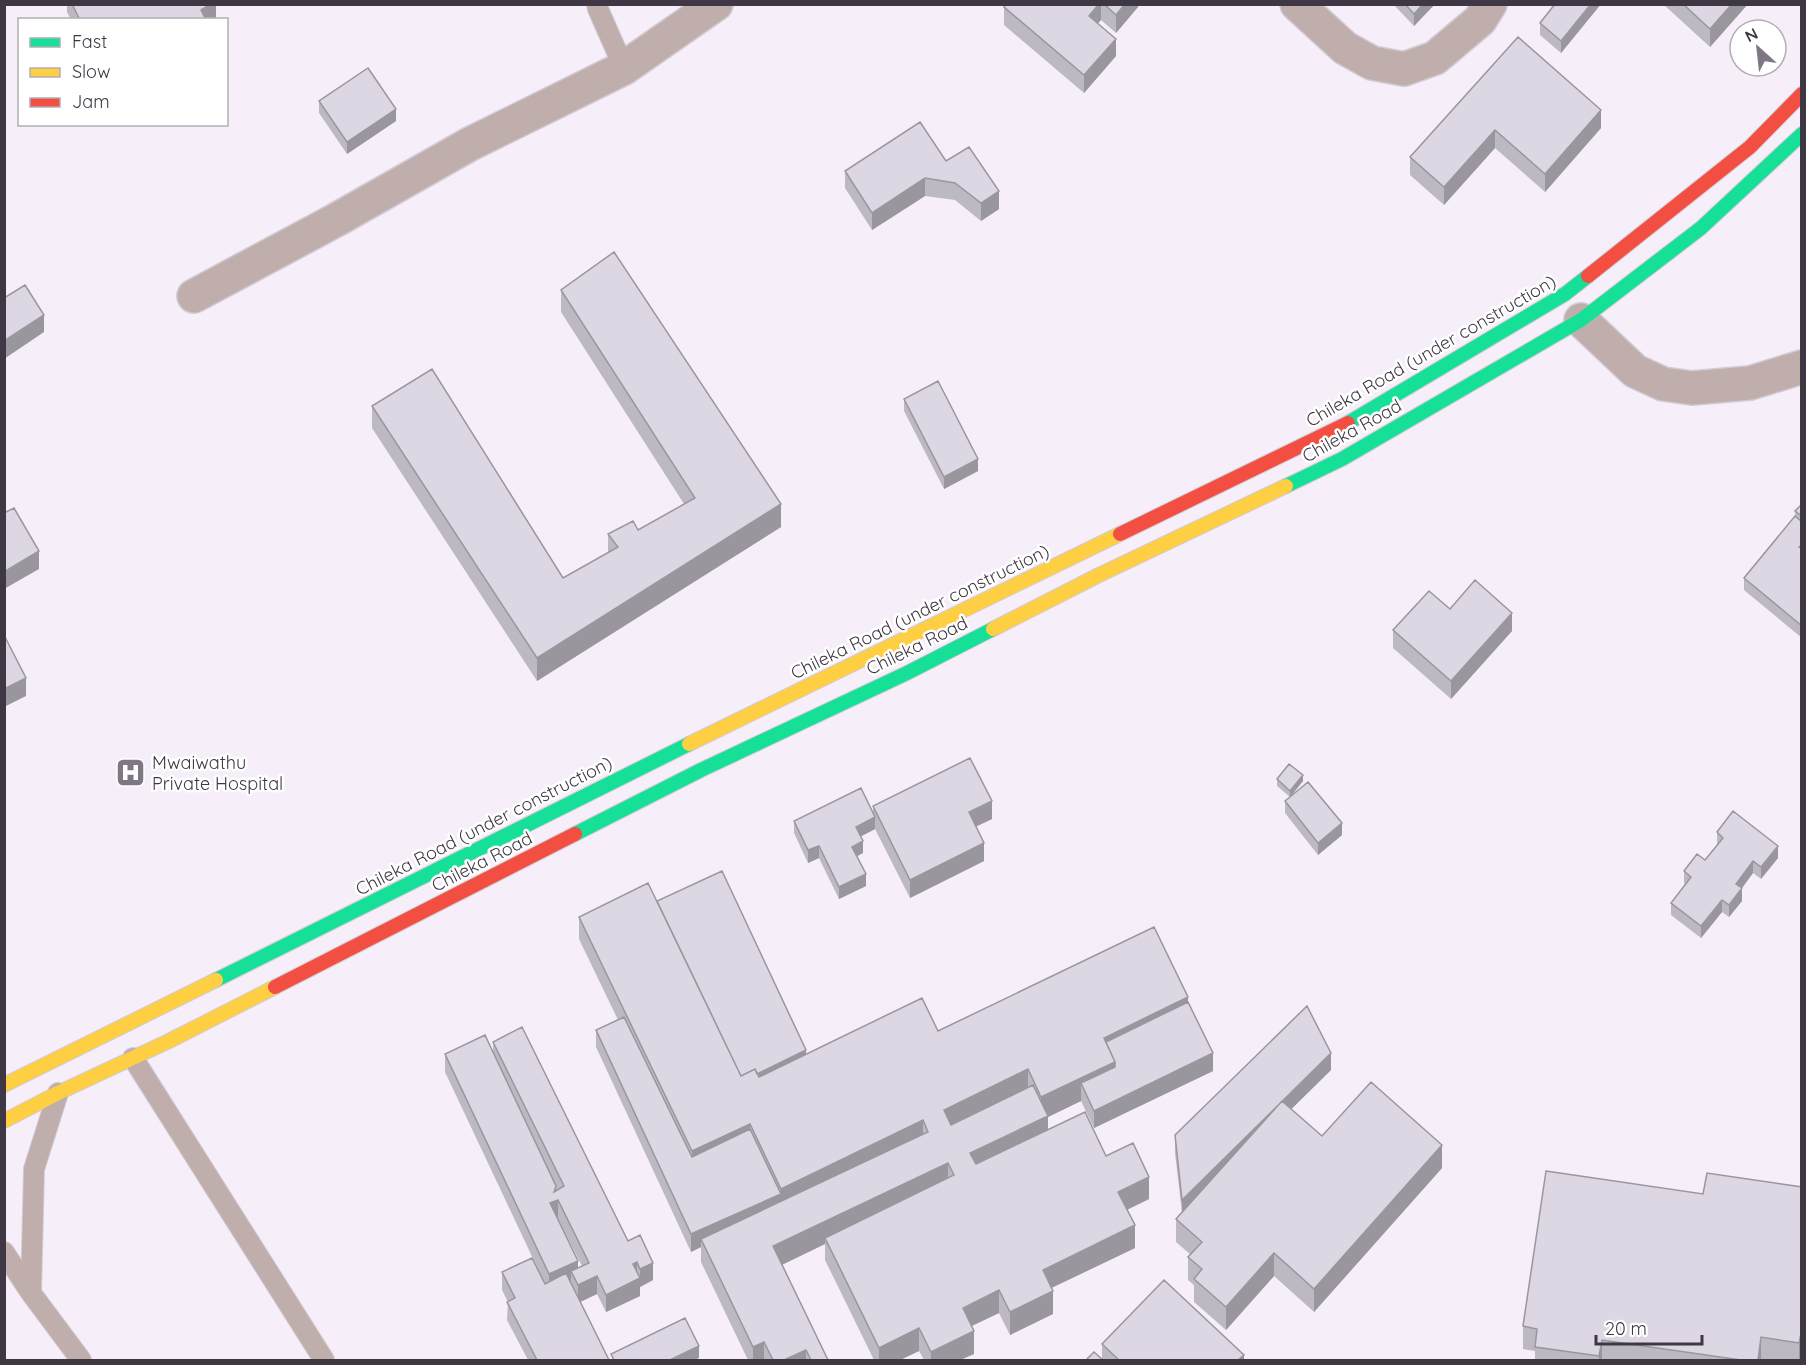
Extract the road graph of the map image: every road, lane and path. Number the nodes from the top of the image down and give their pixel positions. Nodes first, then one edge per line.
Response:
1 (597, 4) edge
2 (716, 4) edge
3 (1297, 4) edge
4 (1490, 4) edge
5 (624, 68) junction
6 (1802, 94) edge
7 (1802, 134) edge
8 (194, 296) dead end
9 (1581, 320) junction
10 (1802, 368) edge
11 (133, 1058) junction
12 (4, 1085) edge
13 (58, 1094) junction
14 (4, 1121) edge
15 (4, 1252) edge
16 (31, 1293) junction
17 (81, 1360) edge
18 (324, 1360) edge

1 - 5 lane
2 - 5 street
3 - 4 street
5 - 8 street
6 - 12 highway, Chileka Road (under construction)
7 - 9 highway, Chileka Road
9 - 10 street
9 - 11 highway, Chileka Road
11 - 13 highway, Chileka Road
11 - 18 lane
13 - 14 highway, Chileka Road
13 - 16 lane
15 - 16 lane
16 - 17 lane

